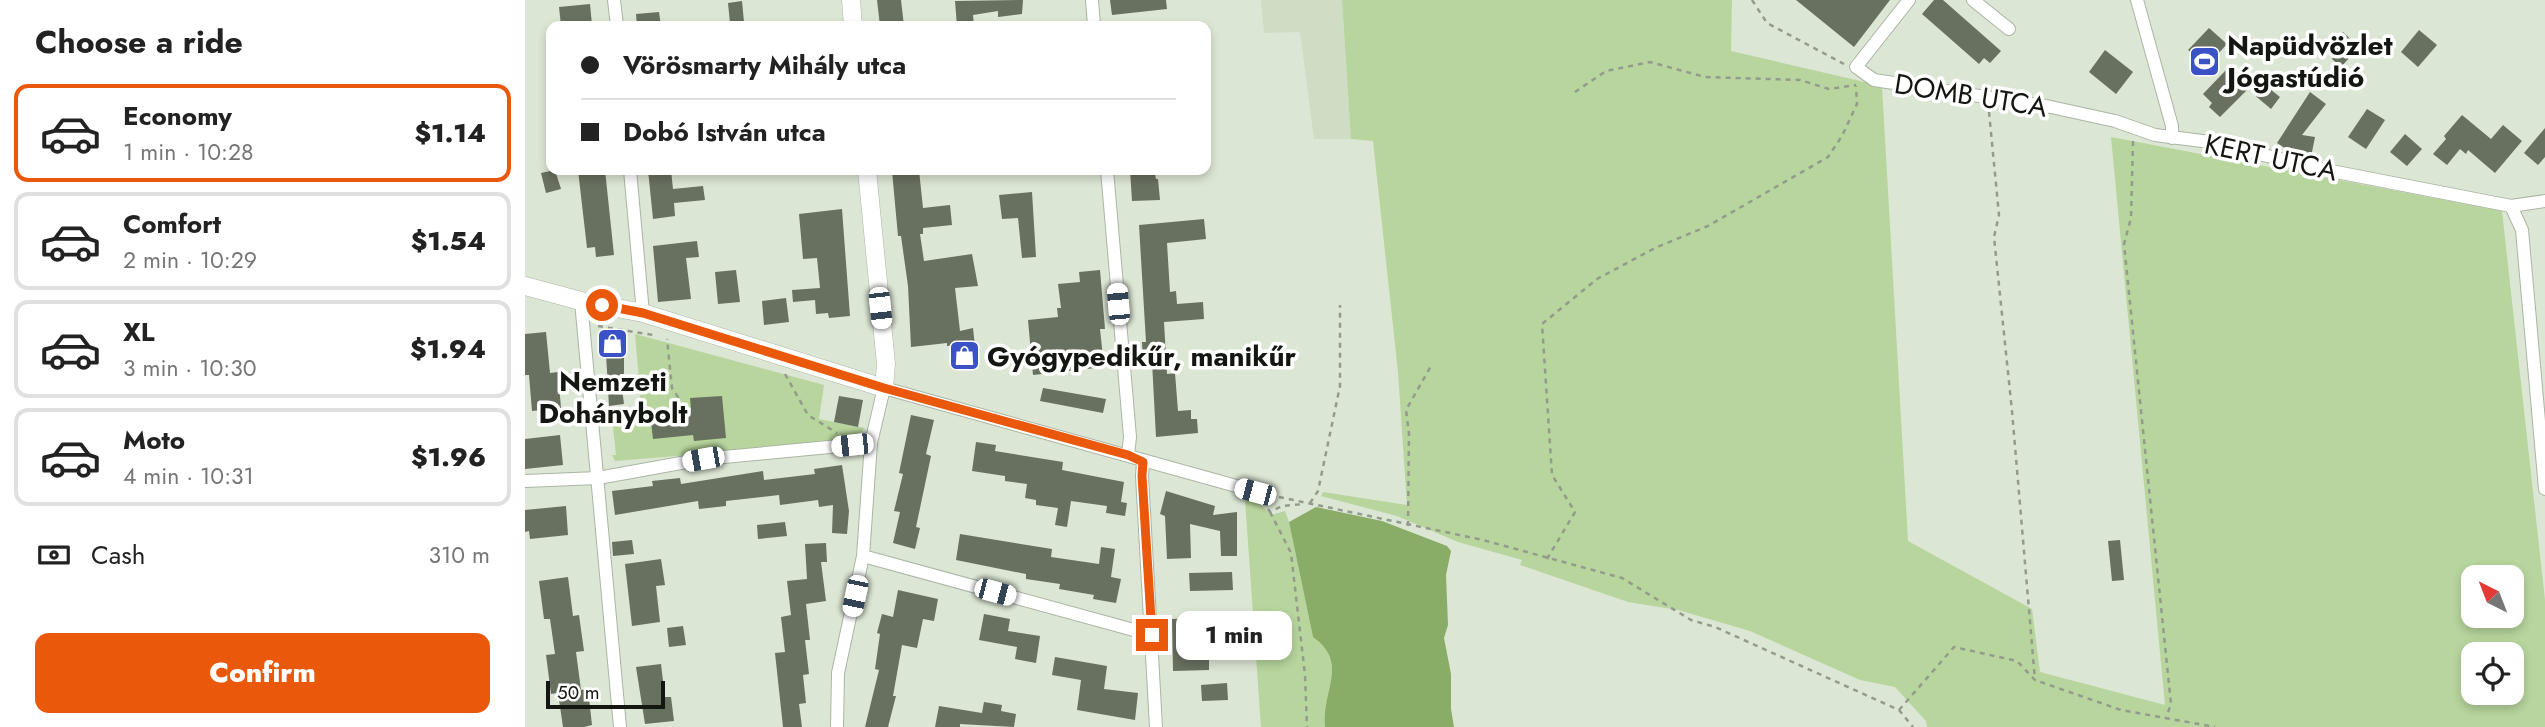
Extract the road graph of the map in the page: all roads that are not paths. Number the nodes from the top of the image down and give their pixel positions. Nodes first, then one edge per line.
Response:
1 (614, 0) edge
2 (851, 0) edge
3 (1092, 0) edge
4 (1909, 0) edge
5 (1973, 0) edge
6 (2137, 0) edge
7 (616, 21) edge
8 (853, 21) edge
9 (1094, 21) edge
10 (2009, 29) dead end
11 (2172, 138) junction
12 (630, 175) edge
13 (867, 175) edge
14 (1107, 175) edge
15 (2545, 201) edge
16 (2511, 206) junction
17 (525, 286) edge
18 (581, 301) junction
19 (643, 313) junction
20 (884, 388) junction
21 (871, 443) junction
22 (1128, 455) junction
23 (1143, 462) junction
24 (598, 478) junction
25 (525, 481) edge
26 (2545, 489) edge
27 (1260, 493) road end
28 (863, 556) junction
29 (1152, 635) junction
30 (620, 727) edge
31 (837, 727) edge
32 (1156, 727) edge

1 - 7 street
2 - 8 street
3 - 9 street
4 - 11 street, DOMB UTCA
5 - 10 street
6 - 11 street, KERT UTCA
11 - 16 street, KERT UTCA
12 - 19 street
13 - 20 street
14 - 22 street
15 - 16 street, KERT UTCA
16 - 26 street
17 - 18 street
18 - 19 street
18 - 24 street
19 - 20 street
20 - 21 street
20 - 22 street
21 - 24 street
21 - 28 street
22 - 23 street
23 - 27 street
23 - 29 street
24 - 25 street
24 - 30 street
28 - 29 street
28 - 31 street
29 - 32 street

